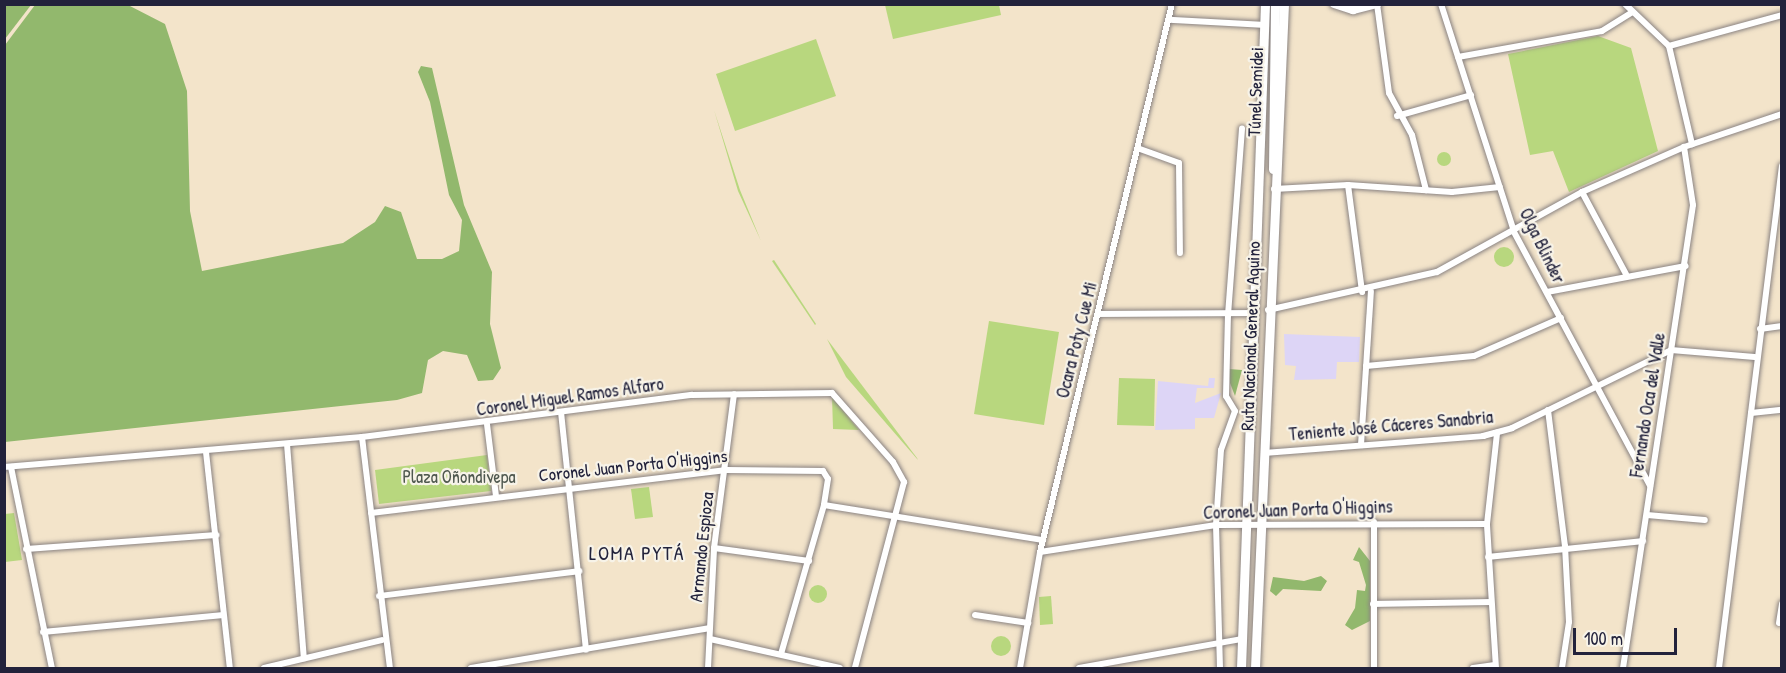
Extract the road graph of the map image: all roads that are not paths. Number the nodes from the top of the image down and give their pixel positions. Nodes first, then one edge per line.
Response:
1 (1172, 4) edge
2 (1265, 4) edge
3 (1275, 4) edge
4 (1284, 4) edge
5 (1288, 4) edge
6 (1334, 4) edge
7 (1377, 4) edge
8 (1441, 4) edge
9 (1625, 4) edge
10 (1633, 12) junction
11 (1782, 15) edge
12 (1172, 20) junction
13 (1263, 25) junction
14 (1284, 31) junction
15 (1669, 45) junction
16 (1458, 57) junction
17 (1471, 95) junction
18 (1782, 114) edge
19 (1397, 116) junction
20 (1242, 129) dead end
21 (1692, 144) junction
22 (1684, 147) junction
23 (1140, 149) junction
24 (1782, 166) edge
25 (1274, 185) junction
26 (1348, 185) junction
27 (1500, 187) junction
28 (1426, 190) junction
29 (1582, 192) junction
30 (1778, 220) edge
31 (1514, 232) junction
32 (1180, 253) dead end
33 (1686, 266) junction
34 (1626, 274) junction
35 (1371, 291) junction
36 (1362, 292) junction
37 (1548, 292) junction
38 (1268, 310) junction
39 (1099, 314) junction
40 (1253, 314) junction
41 (1228, 315) junction
42 (1561, 318) junction
43 (1782, 326) edge
44 (1760, 328) junction
45 (1671, 350) junction
46 (1755, 357) junction
47 (1366, 366) junction
48 (1599, 384) junction
49 (734, 394) junction
50 (1548, 410) junction
51 (1782, 410) edge
52 (561, 412) junction
53 (1751, 413) junction
54 (487, 424) junction
55 (1497, 433) junction
56 (362, 437) junction
57 (287, 444) junction
58 (1360, 445) junction
59 (206, 452) junction
60 (1264, 453) junction
61 (8, 467) edge
62 (726, 470) junction
63 (1650, 486) junction
64 (571, 488) junction
65 (496, 496) junction
66 (824, 505) junction
67 (371, 513) junction
68 (1647, 514) junction
69 (898, 516) junction
70 (1705, 520) dead end
71 (1374, 522) junction
72 (1261, 523) junction
73 (1245, 524) junction
74 (1487, 524) junction
75 (1216, 525) junction
76 (216, 535) junction
77 (1043, 540) junction
78 (1643, 541) junction
79 (1565, 546) junction
80 (26, 549) junction
81 (714, 549) junction
82 (1040, 552) junction
83 (1488, 557) junction
84 (809, 561) junction
85 (579, 571) junction
86 (379, 596) junction
87 (1490, 602) junction
88 (1782, 603) edge
89 (1373, 604) junction
90 (223, 615) junction
91 (975, 615) dead end
92 (1028, 623) junction
93 (1779, 623) dead end
94 (709, 628) junction
95 (43, 632) junction
96 (710, 639) junction
97 (1242, 639) junction
98 (382, 640) junction
99 (1221, 643) junction
100 (586, 650) junction
101 (781, 654) junction
102 (304, 658) junction
103 (1136, 660) junction
104 (507, 665) edge
105 (1496, 667) edge
106 (52, 669) edge
107 (230, 669) edge
108 (264, 669) edge
109 (390, 669) edge
110 (471, 669) edge
111 (708, 669) edge
112 (840, 669) edge
113 (855, 669) edge
114 (1020, 669) edge
115 (1079, 669) edge
116 (1136, 669) edge
117 (1220, 669) edge
118 (1241, 669) edge
119 (1255, 669) edge
120 (1374, 669) edge
121 (1473, 669) edge
122 (1562, 669) edge
123 (1623, 669) edge
124 (1719, 669) edge

1 - 12 street, Ocara Poty Cue Mi
2 - 13 highway, Ruta Nacional General Aquino
3 - 25 highway, Túnel Semidei
4 - 14 highway, Ruta Nacional General Aquino
5 - 14 highway
6 - 7 street
7 - 19 street
8 - 16 street, Olga Blinder
9 - 10 street
10 - 15 street
10 - 16 street
11 - 15 street
12 - 13 street
12 - 23 street, Ocara Poty Cue Mi
13 - 40 highway, Ruta Nacional General Aquino
14 - 25 highway, Ruta Nacional General Aquino
15 - 21 street
16 - 17 street, Olga Blinder
17 - 19 street
17 - 27 street, Olga Blinder
18 - 21 street
19 - 28 street
20 - 41 street
21 - 22 street
22 - 29 street
22 - 33 street, Fernando Oca del Valle
23 - 32 street
23 - 39 street, Ocara Poty Cue Mi
24 - 30 street
25 - 26 street
25 - 38 highway, Ruta Nacional General Aquino
26 - 28 street
26 - 36 street
27 - 28 street
27 - 31 street, Olga Blinder
29 - 31 street
29 - 34 street
30 - 44 street
31 - 35 street
31 - 37 street, Olga Blinder
33 - 34 street
33 - 45 street, Fernando Oca del Valle
34 - 37 street
35 - 36 street
35 - 47 street
36 - 38 street
37 - 42 street, Olga Blinder
38 - 60 highway, Ruta Nacional General Aquino
39 - 41 street
39 - 77 street, Ocara Poty Cue Mi
40 - 41 street
40 - 73 highway, Ruta Nacional General Aquino
41 - 75 street
42 - 47 street
42 - 48 street, Olga Blinder
43 - 44 street
44 - 46 street
45 - 46 street
45 - 48 street, Teniente José Cáceres Sanabria
45 - 63 street, Fernando Oca del Valle
46 - 53 street
47 - 58 street
48 - 50 street, Teniente José Cáceres Sanabria
48 - 63 street, Olga Blinder
49 - 52 street, Coronel Miguel Ramos Alfaro
49 - 62 street, Armando Espioza
49 - 69 street, Coronel Miguel Ramos Alfaro
50 - 55 street, Teniente José Cáceres Sanabria
50 - 79 street
51 - 53 street
52 - 54 street, Coronel Miguel Ramos Alfaro
52 - 64 street
53 - 124 street
54 - 56 street, Coronel Miguel Ramos Alfaro
54 - 65 street
55 - 58 street, Teniente José Cáceres Sanabria
55 - 74 street
56 - 57 street, Coronel Miguel Ramos Alfaro
56 - 67 street
57 - 59 street, Coronel Miguel Ramos Alfaro
57 - 102 street
58 - 60 street, Teniente José Cáceres Sanabria
59 - 61 street, Coronel Miguel Ramos Alfaro
59 - 76 street
60 - 72 highway, Ruta Nacional General Aquino
61 - 80 street
62 - 64 street, Coronel Juan Porta O'Higgins
62 - 66 street, Coronel Juan Porta O'Higgins
62 - 81 street, Armando Espioza
63 - 68 street, Fernando Oca del Valle
64 - 65 street, Coronel Juan Porta O'Higgins
64 - 85 street
65 - 67 street, Coronel Juan Porta O'Higgins
66 - 69 street
66 - 84 street
67 - 86 street
68 - 70 street
68 - 78 street, Fernando Oca del Valle
69 - 77 street
69 - 113 street, Coronel Miguel Ramos Alfaro
71 - 72 street, Coronel Juan Porta O'Higgins
71 - 74 street, Coronel Juan Porta O'Higgins
71 - 89 street
72 - 73 street, Coronel Juan Porta O'Higgins
72 - 119 highway, Ruta Nacional General Aquino
73 - 75 street, Coronel Juan Porta O'Higgins
73 - 97 highway, Ruta Nacional General Aquino
74 - 83 street
75 - 82 street, Coronel Juan Porta O'Higgins
75 - 99 street
76 - 80 street
76 - 90 street
77 - 82 street, Ocara Poty Cue Mi
78 - 79 street
78 - 123 street, Fernando Oca del Valle
79 - 83 street
79 - 122 street
80 - 95 street
81 - 84 street
81 - 94 street, Armando Espioza
82 - 92 street, Ocara Poty Cue Mi
83 - 87 street
84 - 101 street
85 - 86 street
85 - 100 street
86 - 98 street
87 - 89 street
87 - 105 street
88 - 93 street
89 - 120 street
90 - 95 street
90 - 107 street
91 - 92 street
92 - 114 street, Ocara Poty Cue Mi
94 - 96 street, Armando Espioza
94 - 100 street
95 - 106 street
96 - 101 street
96 - 111 street, Armando Espioza
97 - 99 street
97 - 118 highway, Ruta Nacional General Aquino
98 - 102 street
98 - 109 street
99 - 103 street
99 - 117 street
100 - 104 street
101 - 112 street
102 - 108 street
103 - 115 street
103 - 116 street
104 - 110 street
105 - 121 street

